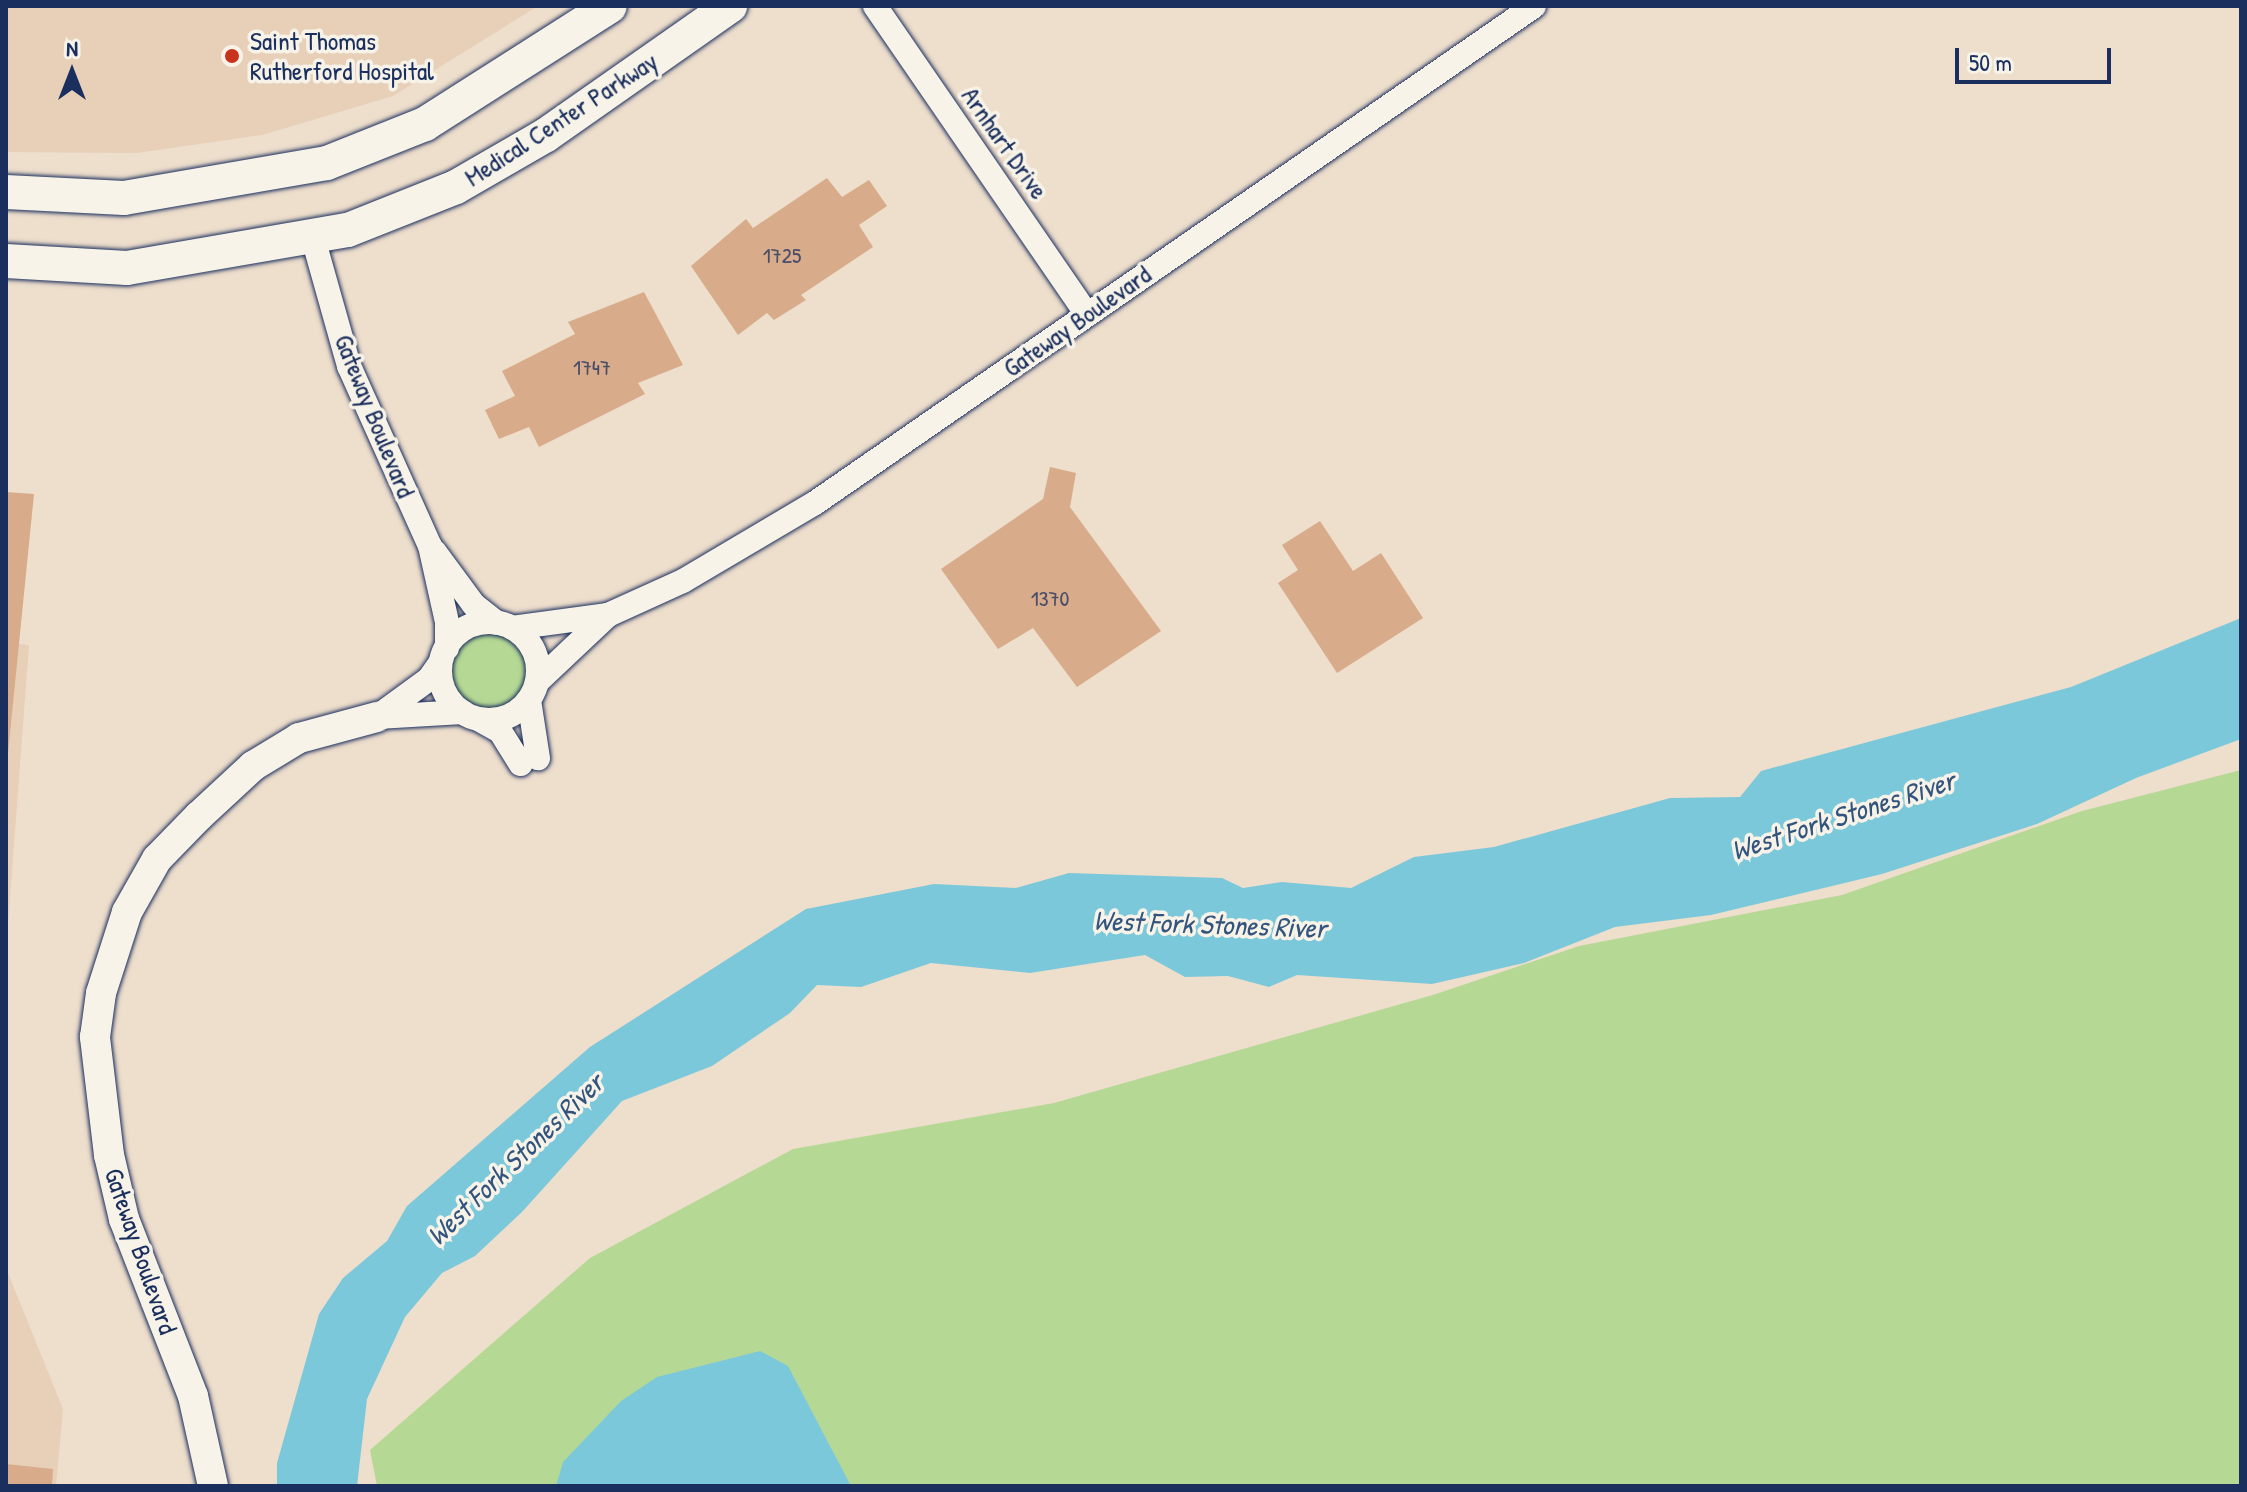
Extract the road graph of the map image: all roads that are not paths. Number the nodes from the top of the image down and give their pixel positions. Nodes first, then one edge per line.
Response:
1 (610, 6) edge
2 (730, 6) edge
3 (875, 6) edge
4 (1534, 6) edge
5 (6, 192) edge
6 (313, 238) junction
7 (6, 261) edge
8 (1087, 314) junction
9 (430, 546) junction
10 (608, 615) junction
11 (505, 625) junction
12 (443, 656) junction
13 (533, 691) junction
14 (471, 716) junction
15 (377, 717) junction
16 (213, 1486) edge

1 - 5 main road
2 - 6 main road, Medical Center Parkway
3 - 8 street, Arnhart Drive
4 - 8 street, Gateway Boulevard
6 - 7 main road, Medical Center Parkway
6 - 9 street, Gateway Boulevard
8 - 10 street, Gateway Boulevard
9 - 11 street
9 - 12 street
10 - 11 street
10 - 13 street
11 - 12 street
11 - 13 street
12 - 14 street
12 - 15 street
13 - 14 street
13 - 14 street
14 - 15 street
15 - 16 street, Gateway Boulevard

